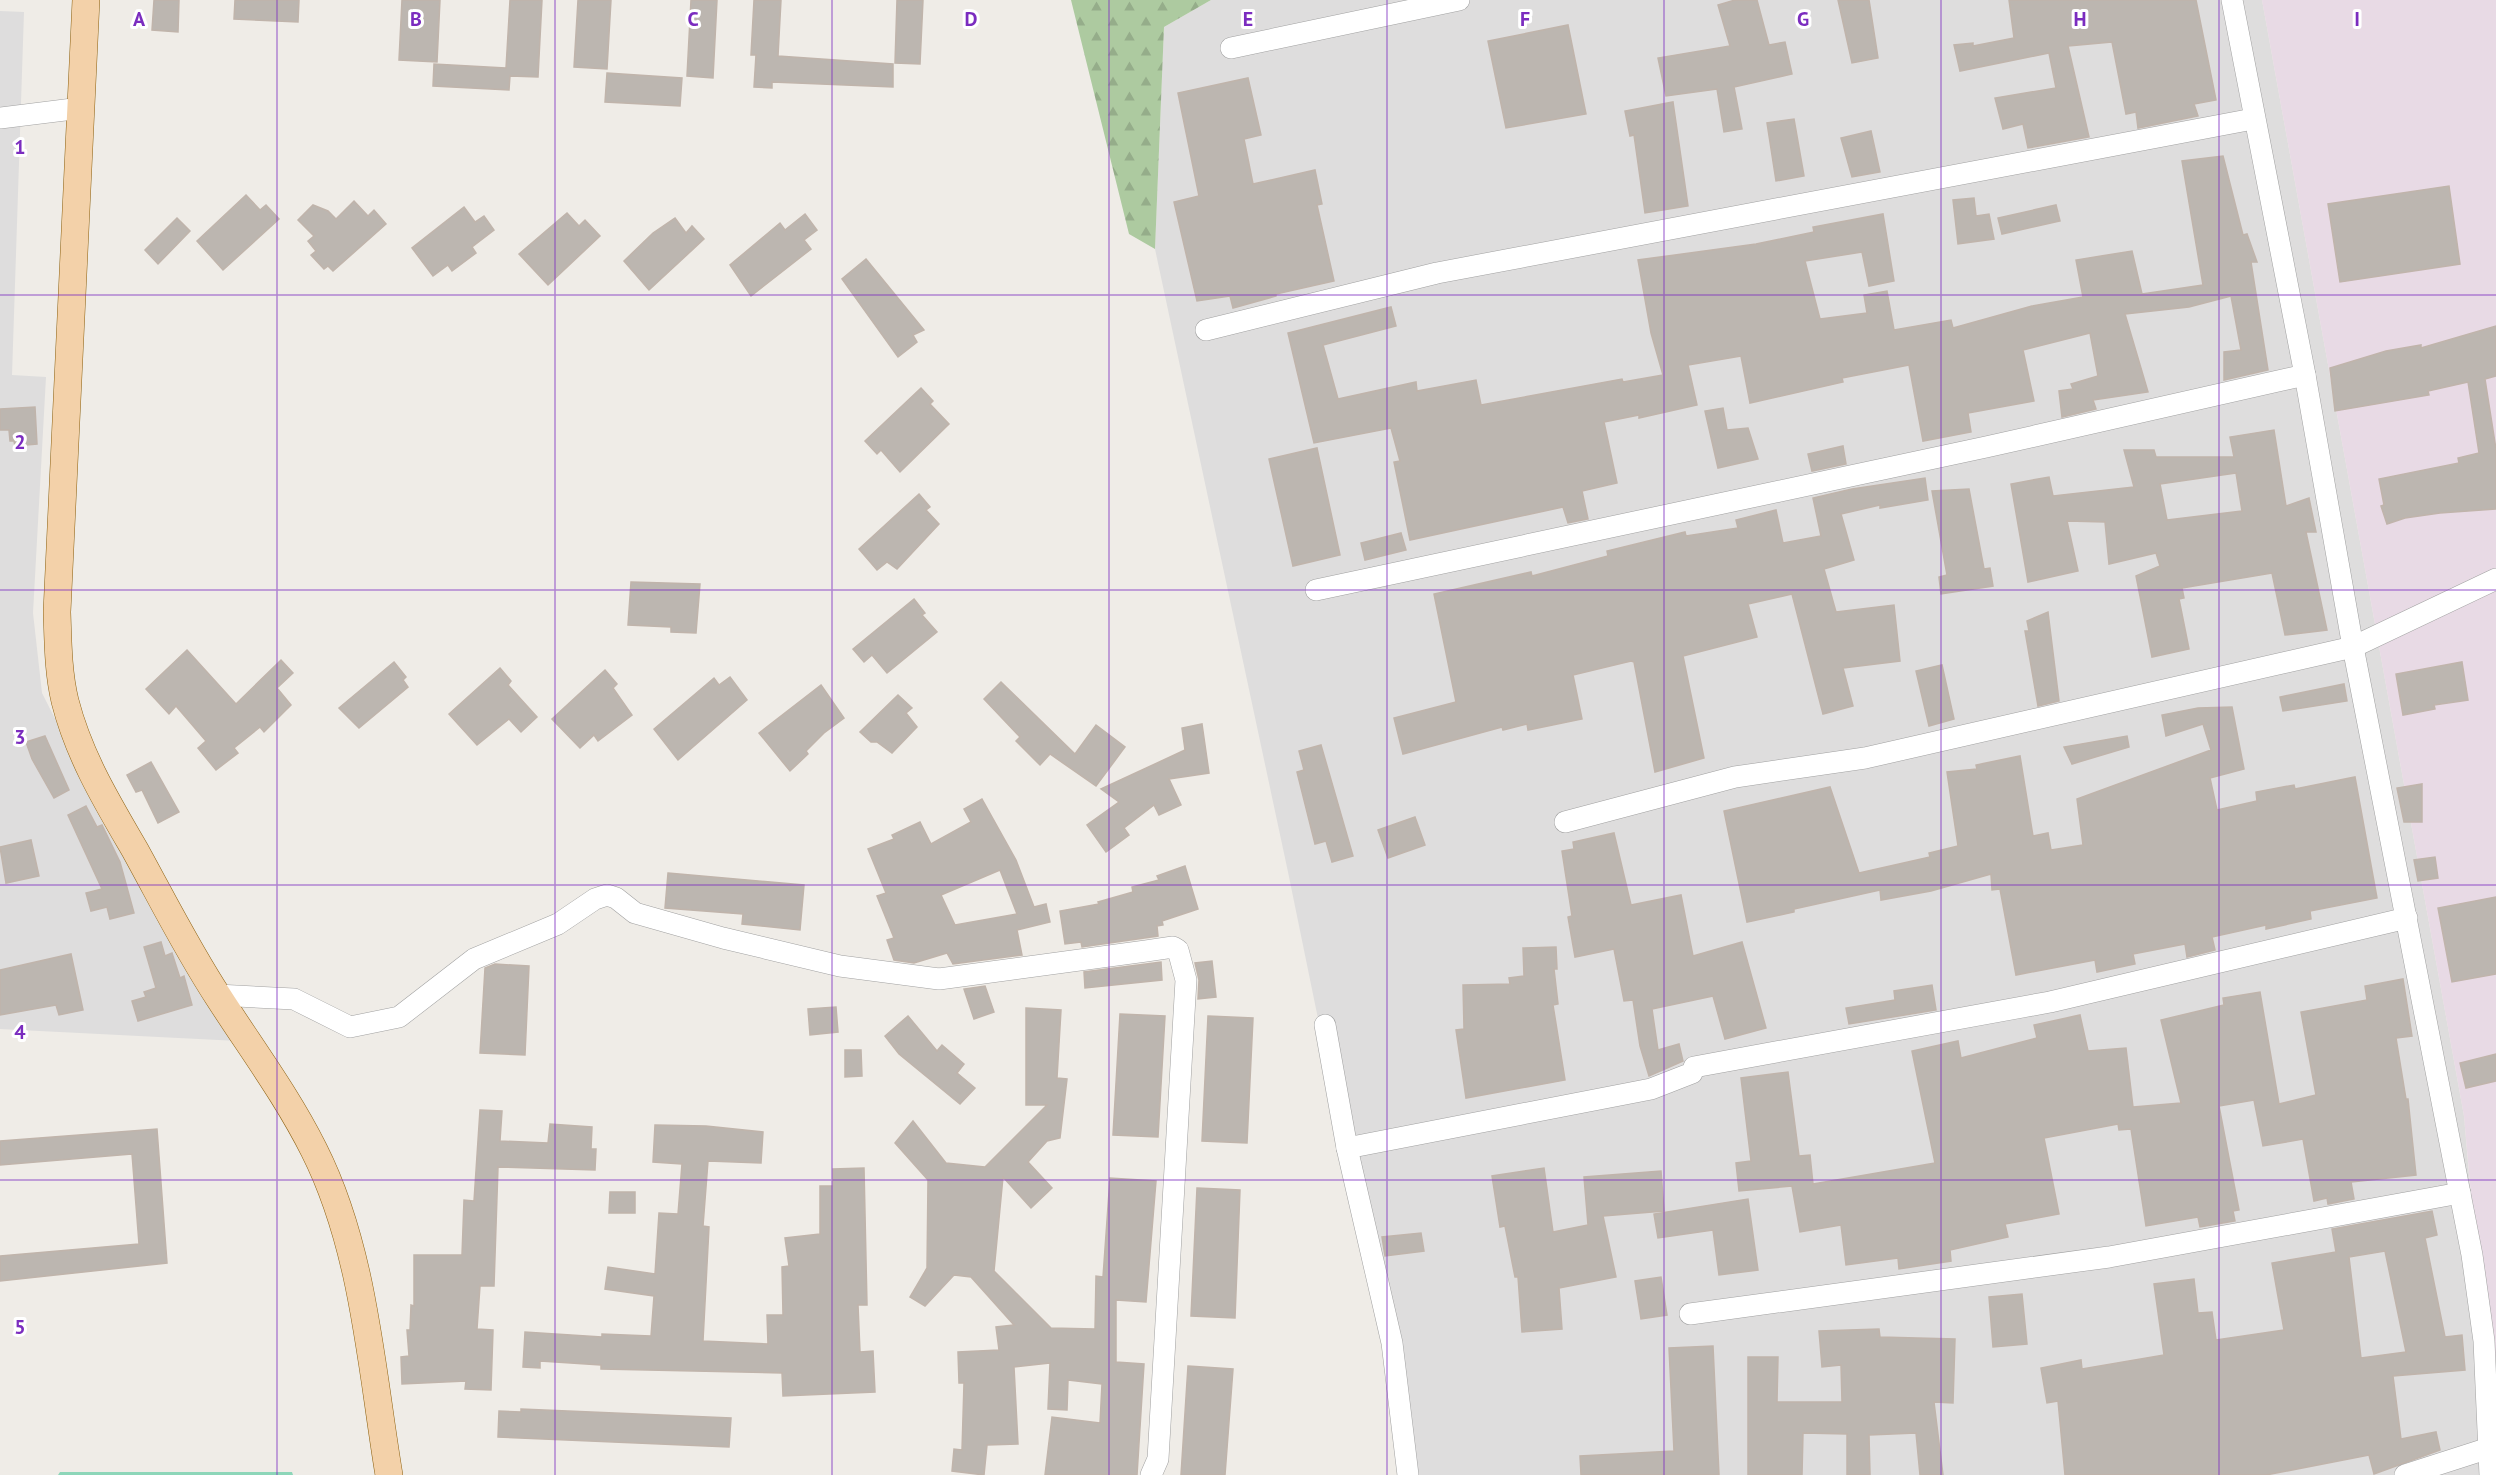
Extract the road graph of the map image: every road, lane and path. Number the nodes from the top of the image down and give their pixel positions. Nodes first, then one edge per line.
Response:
1 (86, 0) edge
2 (1459, 0) edge
3 (2232, 0) edge
4 (1401, 6) edge
5 (1232, 48) dead end
6 (81, 108) junction
7 (0, 118) edge
8 (2253, 119) junction
9 (1206, 330) dead end
10 (2305, 375) junction
11 (2496, 579) edge
12 (1316, 590) dead end
13 (2353, 647) junction
14 (1565, 822) dead end
15 (2407, 918) junction
16 (217, 996) junction
17 (1325, 1025) dead end
18 (1347, 1148) junction
19 (2460, 1192) junction
20 (1690, 1314) dead end
21 (2489, 1448) junction
22 (389, 1475) edge
23 (1151, 1475) edge
24 (1408, 1475) edge
25 (2405, 1475) edge
26 (2490, 1475) edge

1 - 6 main road
2 - 4 street
3 - 8 street
4 - 5 street
6 - 7 street
6 - 16 main road
8 - 9 street
8 - 10 street
10 - 12 street
10 - 13 street
11 - 13 street
13 - 14 street
13 - 15 street
15 - 18 street
15 - 19 street
16 - 22 main road
16 - 23 street
17 - 18 street
18 - 24 street
19 - 20 street
19 - 21 street
21 - 25 street
21 - 26 street

